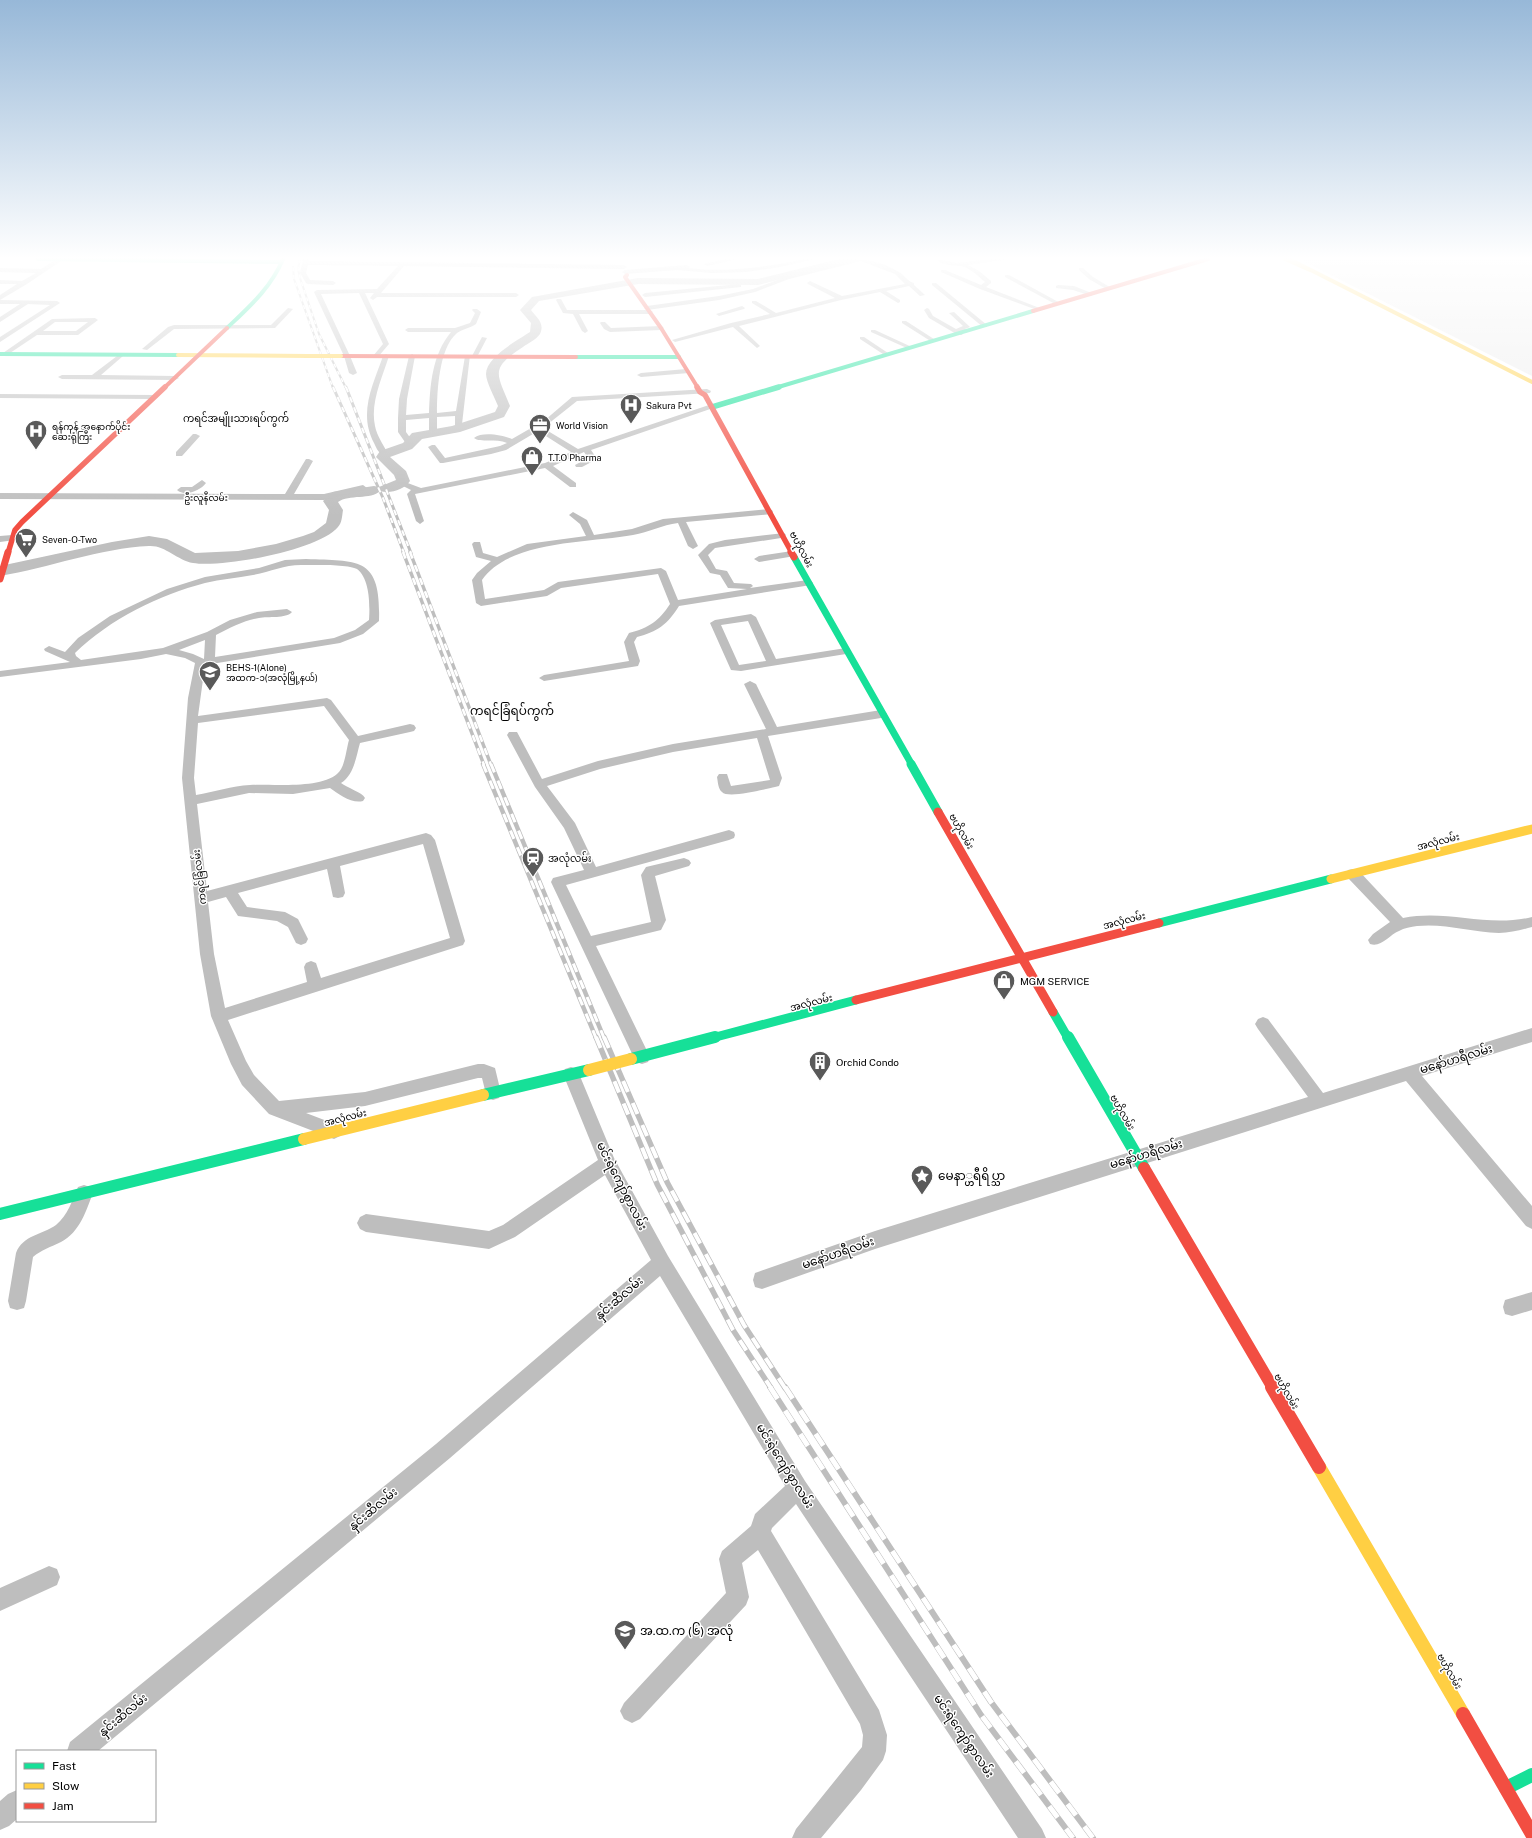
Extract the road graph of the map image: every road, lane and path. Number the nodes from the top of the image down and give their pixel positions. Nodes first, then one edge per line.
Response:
1 (17, 345) edge
2 (150, 345) edge
3 (201, 345) edge
4 (208, 345) edge
5 (339, 345) edge
6 (386, 345) edge
7 (448, 345) edge
8 (479, 345) edge
9 (671, 345) edge
10 (678, 345) edge
11 (872, 345) edge
12 (899, 345) edge
13 (922, 345) edge
14 (1448, 345) edge
15 (1458, 345) edge
16 (32, 349) dead end
17 (145, 349) dead end
18 (908, 349) junction
19 (6, 352) edge
20 (121, 355) junction
21 (188, 355) junction
22 (199, 355) junction
23 (888, 355) junction
24 (344, 356) junction
25 (381, 356) junction
26 (412, 356) junction
27 (440, 356) junction
28 (472, 356) junction
29 (679, 357) junction
30 (72, 370) dead end
31 (103, 370) junction
32 (686, 371) junction
33 (353, 373) dead end
34 (641, 375) dead end
35 (62, 377) dead end
36 (94, 377) junction
37 (164, 378) junction
38 (175, 378) junction
39 (1532, 382) edge
40 (40, 388) dead end
41 (59, 389) dead end
42 (1532, 389) edge
43 (594, 391) dead end
44 (704, 393) junction
45 (0, 396) edge
46 (30, 397) junction
47 (51, 397) junction
48 (143, 397) junction
49 (154, 397) junction
50 (607, 397) junction
51 (712, 407) junction
52 (460, 413) junction
53 (432, 415) junction
54 (402, 418) junction
55 (530, 421) dead end
56 (114, 424) junction
57 (125, 424) junction
58 (458, 424) dead end
59 (541, 426) junction
60 (433, 430) dead end
61 (196, 436) dead end
62 (478, 438) dead end
63 (512, 442) junction
64 (410, 443) dead end
65 (93, 444) junction
66 (105, 444) junction
67 (432, 447) dead end
68 (588, 448) junction
69 (574, 450) junction
70 (383, 452) dead end
71 (179, 454) dead end
72 (309, 461) dead end
73 (547, 465) junction
74 (579, 465) dead end
75 (402, 473) dead end
76 (202, 483) dead end
77 (573, 485) dead end
78 (363, 488) dead end
79 (420, 490) junction
80 (0, 496) edge
81 (36, 496) junction
82 (48, 496) junction
83 (172, 497) junction
84 (288, 497) junction
85 (769, 512) junction
86 (574, 515) dead end
87 (420, 521) dead end
88 (681, 521) junction
89 (782, 535) junction
90 (12, 538) junction
91 (591, 538) junction
92 (0, 539) edge
93 (477, 544) dead end
94 (505, 546) dead end
95 (693, 546) dead end
96 (518, 549) junction
97 (279, 554) dead end
98 (792, 554) junction
99 (759, 559) dead end
100 (499, 560) junction
101 (285, 563) junction
102 (1, 573) edge
103 (806, 580) junction
104 (732, 586) junction
105 (679, 603) junction
106 (287, 612) dead end
107 (211, 634) junction
108 (49, 649) dead end
109 (166, 651) junction
110 (846, 652) junction
111 (74, 660) junction
112 (204, 662) junction
113 (773, 663) junction
114 (0, 674) edge
115 (544, 678) dead end
116 (750, 684) dead end
117 (881, 714) junction
118 (193, 720) junction
119 (410, 728) dead end
120 (773, 732) junction
121 (760, 734) junction
122 (513, 735) dead end
123 (355, 740) junction
124 (723, 777) dead end
125 (332, 783) junction
126 (539, 784) junction
127 (359, 798) dead end
128 (190, 801) junction
129 (1531, 830) edge
130 (729, 835) dead end
131 (333, 863) junction
132 (684, 863) dead end
133 (592, 873) junction
134 (1353, 874) junction
135 (229, 890) junction
136 (338, 894) dead end
137 (202, 898) junction
138 (1532, 922) edge
139 (1400, 924) junction
140 (302, 938) dead end
141 (1374, 940) dead end
142 (587, 943) junction
143 (1022, 957) junction
144 (311, 967) dead end
145 (315, 986) junction
146 (219, 1016) junction
147 (1263, 1024) dead end
148 (1532, 1035) edge
149 (636, 1058) junction
150 (1410, 1073) junction
151 (572, 1074) junction
152 (493, 1093) junction
153 (1320, 1101) junction
154 (275, 1109) junction
155 (334, 1131) junction
156 (1137, 1157) junction
157 (608, 1163) junction
158 (84, 1193) junction
159 (0, 1214) edge
160 (1532, 1220) edge
161 (366, 1223) dead end
162 (662, 1262) junction
163 (762, 1280) dead end
164 (17, 1301) dead end
165 (1532, 1301) edge
166 (1512, 1307) dead end
167 (798, 1488) junction
168 (760, 1533) junction
169 (49, 1577) dead end
170 (0, 1600) edge
171 (632, 1711) dead end
172 (80, 1750) edge
173 (1532, 1775) edge
174 (1506, 1788) junction
175 (16, 1803) edge
176 (0, 1817) edge
177 (1532, 1834) edge
178 (805, 1838) edge
179 (1033, 1838) edge

1 - 19 street
2 - 17 street
3 - 21 main road
4 - 22 main road
5 - 24 street
6 - 25 street
7 - 27 street
8 - 28 street
9 - 29 main road, ဗဟိုလမ်း
10 - 44 main road, ဗဟိုလမ်း
11 - 23 street
12 - 18 street
13 - 18 main road
14 - 42 main road
15 - 39 main road
16 - 19 street
18 - 23 main road
19 - 20 main road
20 - 21 main road
20 - 31 street
21 - 22 main road
21 - 37 main road
22 - 24 main road, bridge
22 - 38 main road
23 - 51 main road
24 - 25 main road
24 - 33 street
25 - 26 main road
25 - 70 street
26 - 27 main road
26 - 54 street
27 - 28 main road
27 - 53 street
28 - 29 main road
28 - 52 street
29 - 32 main road, ဗဟိုလမ်း
30 - 31 street
31 - 36 street
32 - 34 street
32 - 44 main road, ဗဟိုလမ်း
35 - 36 street
36 - 37 street
37 - 38 street
37 - 48 main road
38 - 49 main road
40 - 46 street
41 - 47 street
43 - 50 street
44 - 50 street
44 - 51 main road, ဗဟိုလမ်း
45 - 46 street
46 - 47 street
47 - 48 street
48 - 49 street
48 - 56 main road
49 - 57 main road
50 - 59 street
51 - 68 street
51 - 85 main road, ဗဟိုလမ်း
52 - 53 street
52 - 58 street
53 - 54 street
53 - 60 street
54 - 64 street
55 - 59 street
56 - 57 main road
56 - 65 main road
57 - 66 main road
59 - 63 street
59 - 69 street
61 - 71 street
62 - 63 street
63 - 67 street
65 - 66 main road
65 - 81 main road
66 - 82 main road
68 - 69 street
68 - 74 street
69 - 73 street
72 - 84 street
73 - 77 street
73 - 79 street
75 - 79 street
76 - 83 street
78 - 84 street, ဦးလူနီလမ်း
79 - 87 street
80 - 81 street, ဦးလူနီလမ်း
81 - 82 street, ဦးလူနီလမ်း
81 - 92 main road
82 - 83 street, ဦးလူနီလမ်း
82 - 90 main road
83 - 84 street, ဦးလူနီလမ်း
85 - 88 street
85 - 89 main road, ဗဟိုလမ်း
86 - 91 street
88 - 91 street
88 - 95 street
89 - 98 main road, ဗဟိုလမ်း
89 - 104 street
90 - 92 street
90 - 102 main road
91 - 96 street
93 - 100 street
94 - 96 street
96 - 100 street
97 - 101 street
98 - 99 street
98 - 103 main road, ဗဟိုလမ်း
100 - 105 street
101 - 111 street
101 - 112 street
103 - 104 street
103 - 105 street
103 - 110 main road, ဗဟိုလမ်း
104 - 105 street
105 - 115 street
106 - 107 street
107 - 109 street
107 - 112 street, ကရင်ခြံလမ်း
108 - 111 street
109 - 111 street
109 - 112 street
110 - 113 street
110 - 117 main road, ဗဟိုလမ်း
111 - 114 street
112 - 118 street, ကရင်ခြံလမ်း
113 - 113 street
116 - 120 street
117 - 120 street
117 - 143 main road, ဗဟိုလမ်း
118 - 123 street
118 - 128 street, ကရင်ခြံလမ်း
119 - 123 street
120 - 121 street
121 - 124 street
121 - 126 street
122 - 126 street
123 - 125 street
125 - 127 street
125 - 128 street
126 - 133 street
128 - 137 street, ကရင်ခြံလမ်း
129 - 134 main road, အလုံလမ်း
130 - 133 street
131 - 135 street
131 - 136 street
131 - 145 street
132 - 142 street
133 - 142 street
134 - 139 street
134 - 143 main road, အလုံလမ်း
135 - 137 street
135 - 140 street
137 - 146 street, ကရင်ခြံလမ်း
138 - 139 street
139 - 141 street
142 - 149 street
143 - 149 main road, အလုံလမ်း
143 - 156 main road, ဗဟိုလမ်း
144 - 145 street
145 - 146 street
146 - 154 street, ကရင်ခြံလမ်း
147 - 153 street
148 - 150 street, မနော်ဟရီလမ်း
149 - 151 main road, အလုံလမ်း, bridge
150 - 153 street, မနော်ဟရီလမ်း
150 - 160 street
151 - 152 main road, အလုံလမ်း
151 - 157 street, မင်းရဲကျော်စွာလမ်း
152 - 154 street
152 - 155 main road, အလုံလမ်း
153 - 156 street, မနော်ဟရီလမ်း
154 - 155 street
155 - 158 main road, အလုံလမ်း
156 - 163 street, မနော်ဟရီလမ်း
156 - 174 main road, ဗဟိုလမ်း
157 - 161 street
157 - 162 street, မင်းရဲကျော်စွာလမ်း
158 - 159 main road, အလုံလမ်း
158 - 164 street
162 - 167 street, မင်းရဲကျော်စွာလမ်း
162 - 172 street, နှင်းဆီလမ်း
165 - 166 street
167 - 168 street
167 - 179 street, မင်းရဲကျော်စွာလမ်း
168 - 171 street
168 - 178 street
169 - 170 street
173 - 174 main road
174 - 177 main road, ဗဟိုလမ်း
175 - 176 street

